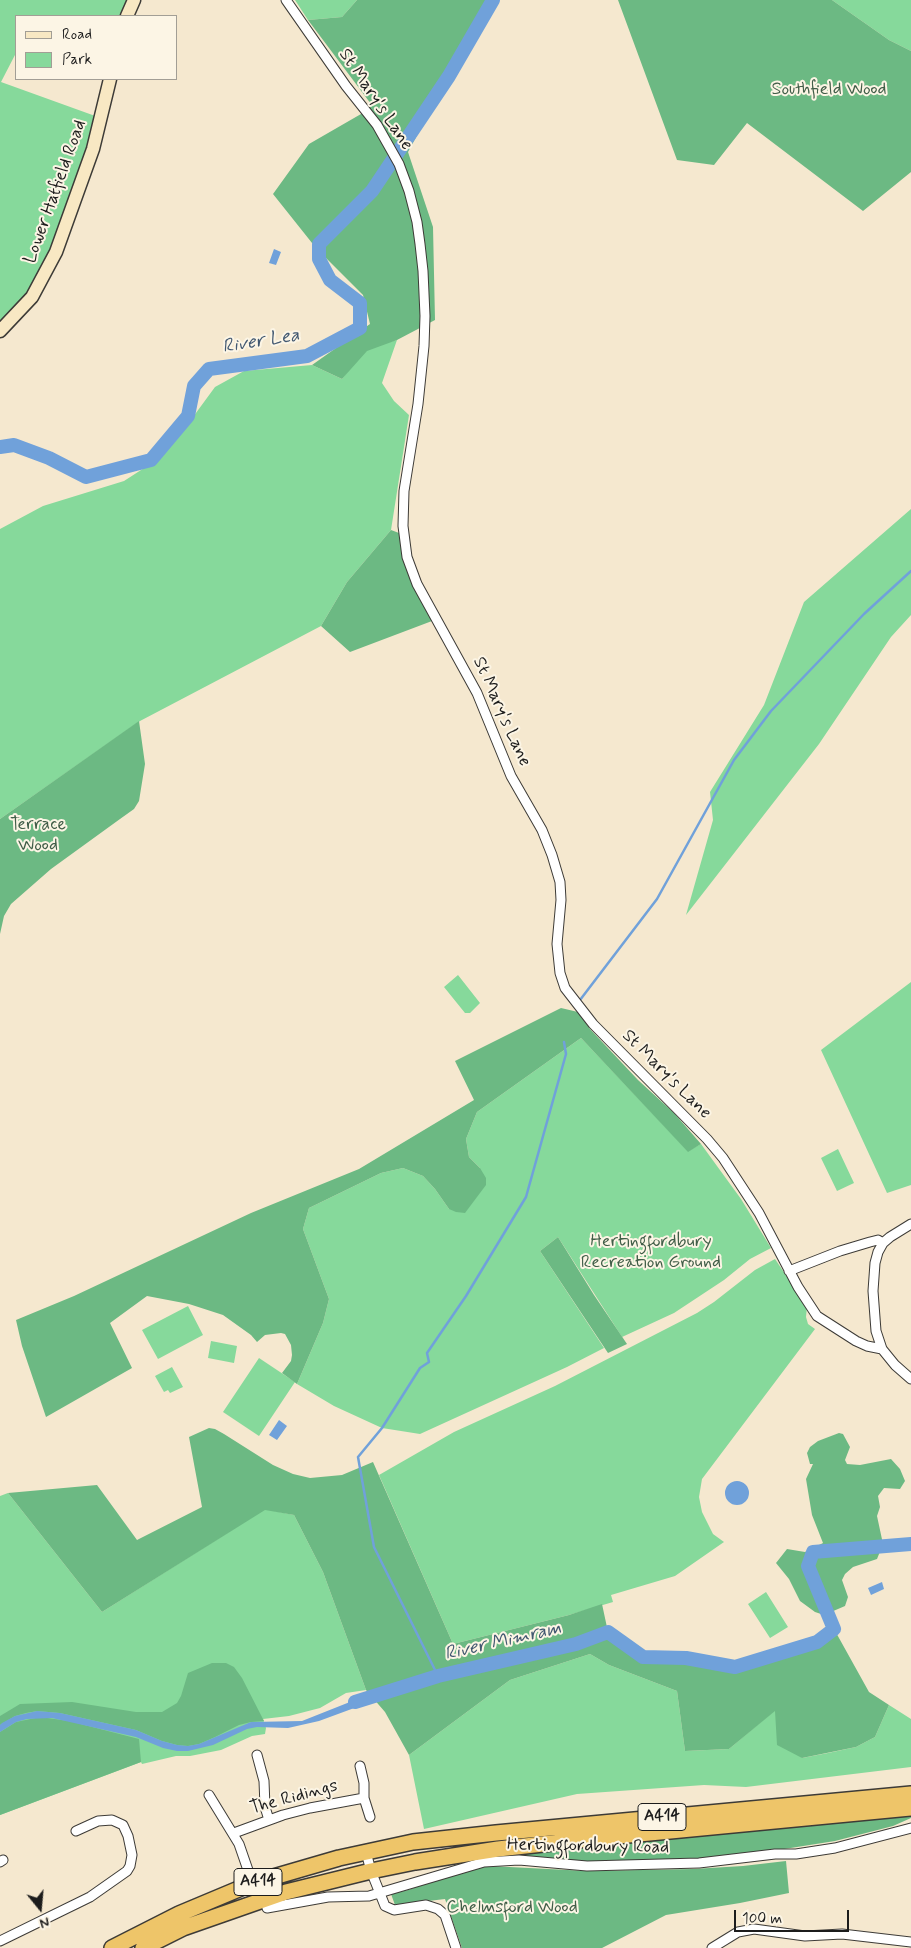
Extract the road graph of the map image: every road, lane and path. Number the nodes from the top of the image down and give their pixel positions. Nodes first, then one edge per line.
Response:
1 (134, 0) edge
2 (286, 0) edge
3 (127, 15) edge
4 (110, 80) edge
5 (0, 331) edge
6 (911, 1224) edge
7 (883, 1243) junction
8 (789, 1270) junction
9 (882, 1349) junction
10 (911, 1379) edge
11 (257, 1755) dead end
12 (360, 1766) dead end
13 (911, 1794) edge
14 (209, 1795) dead end
15 (364, 1798) junction
16 (911, 1808) edge
17 (370, 1817) dead end
18 (268, 1820) junction
19 (911, 1828) edge
20 (76, 1831) dead end
21 (234, 1834) junction
22 (366, 1852) junction
23 (371, 1871) junction
24 (253, 1883) junction
25 (379, 1893) junction
26 (263, 1904) junction
27 (0, 1941) edge
28 (911, 1942) edge
29 (112, 1948) edge
30 (143, 1948) edge
31 (456, 1948) edge
32 (712, 1948) edge

1 - 3 main road
2 - 8 street, St Mary's Lane
4 - 5 main road, Lower Hatfield Road
6 - 7 street
7 - 8 street
7 - 9 street
8 - 9 street, St Mary's Lane
9 - 10 street
11 - 18 street
12 - 15 street, The Ridings
13 - 22 highway, A414
14 - 21 street
15 - 17 street, The Ridings
15 - 18 street, The Ridings
16 - 23 highway, A414
18 - 21 street, The Ridings
19 - 25 street, Hertingfordbury Road
20 - 27 street
21 - 24 street
22 - 23 street
22 - 24 highway, A414
23 - 25 street
23 - 26 highway, A414
24 - 26 street
24 - 29 highway, A414
25 - 26 street, Hertingfordbury Road
25 - 31 street
26 - 30 highway, A414
28 - 32 street

